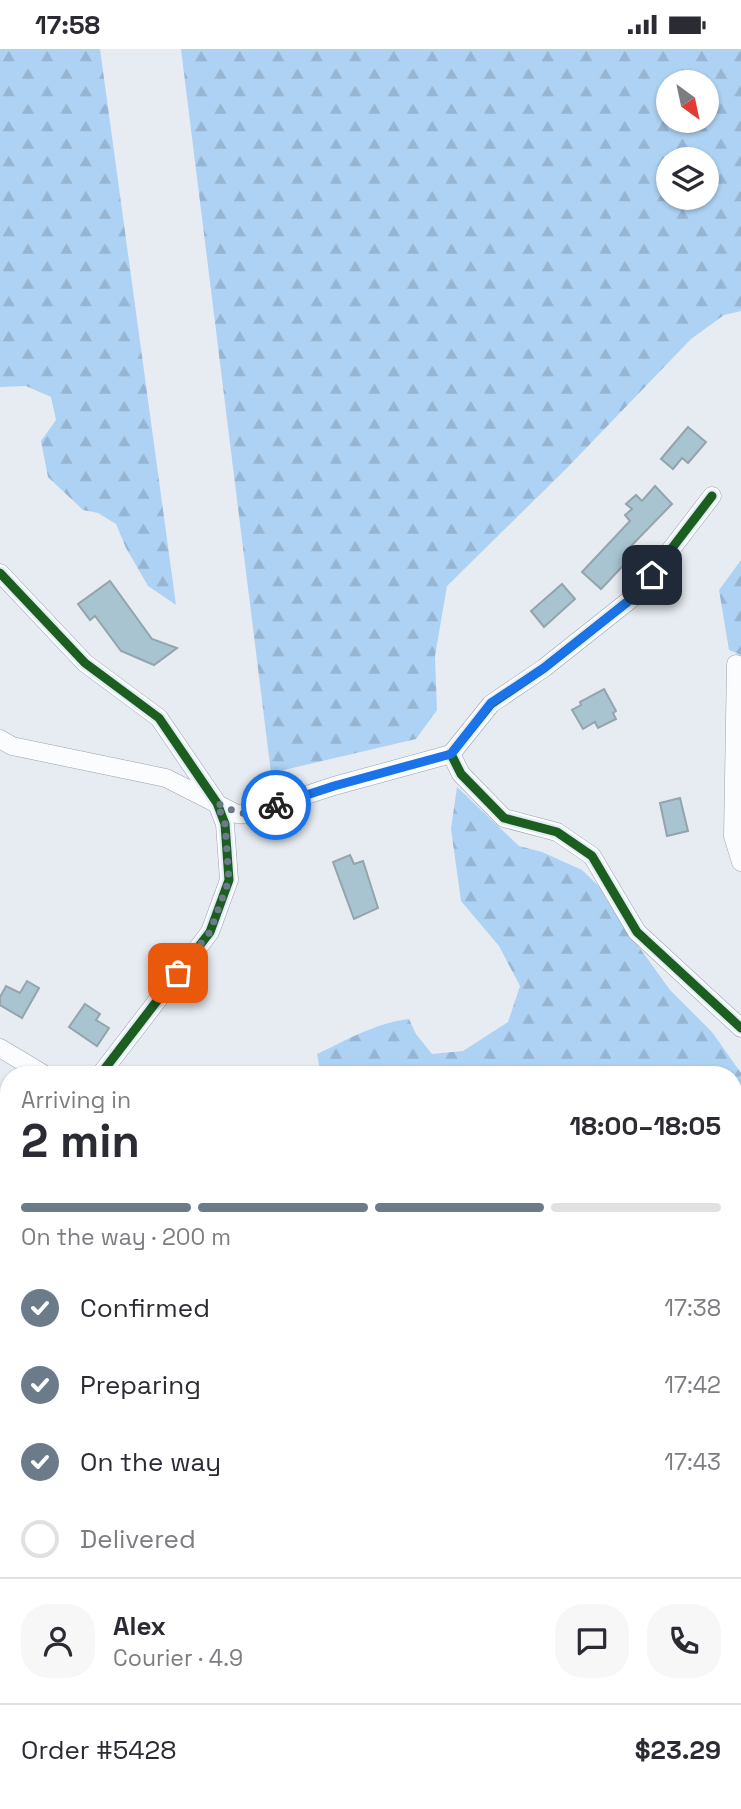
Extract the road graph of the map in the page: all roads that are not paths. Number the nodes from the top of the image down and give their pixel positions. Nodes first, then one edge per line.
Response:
1 (712, 496) dead end
2 (0, 573) edge
3 (736, 664) dead end
4 (0, 739) edge
5 (451, 754) junction
6 (217, 803) junction
7 (741, 862) edge
8 (741, 1028) edge
9 (0, 1048) edge
10 (30, 1066) edge
11 (107, 1066) edge

1 - 5 street
2 - 6 street
3 - 7 street
4 - 6 street
5 - 6 street
5 - 8 street
6 - 11 street
9 - 10 street

